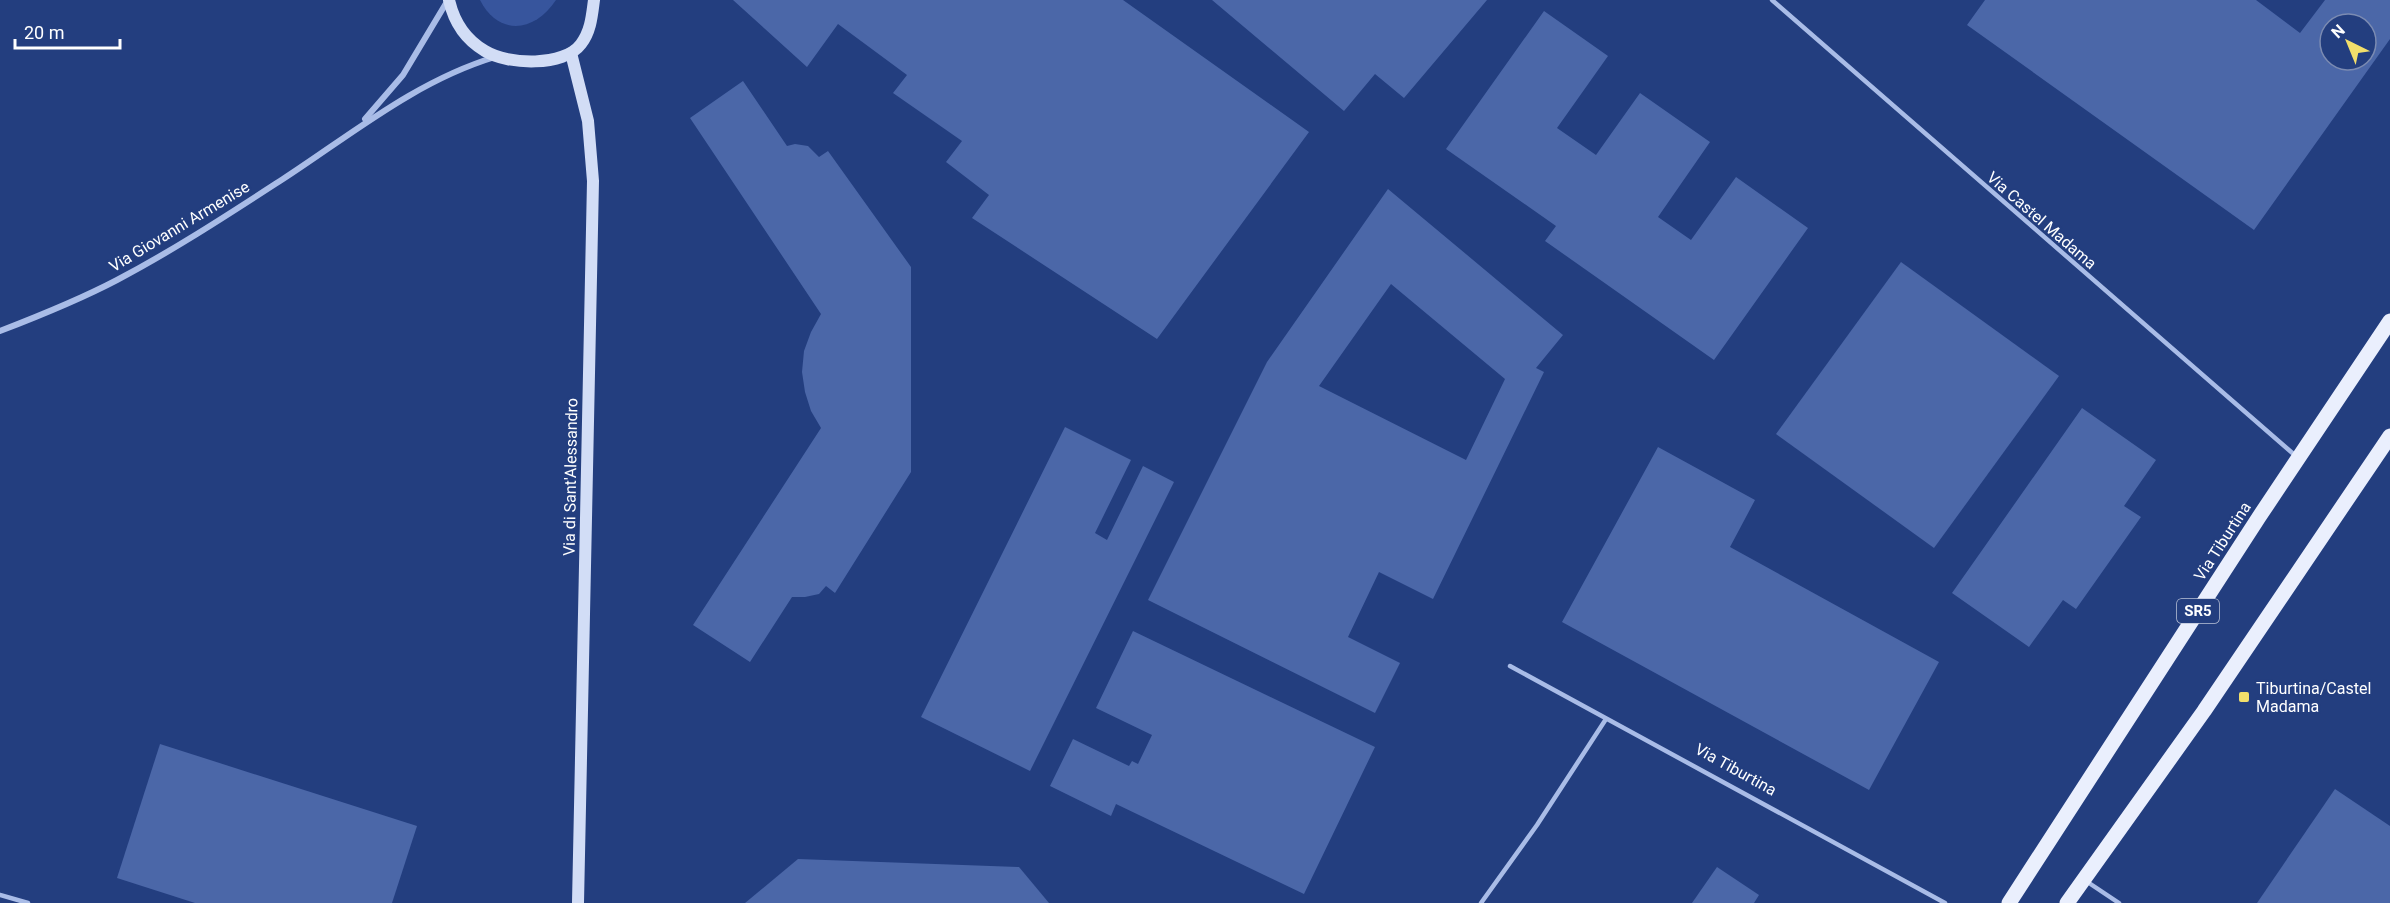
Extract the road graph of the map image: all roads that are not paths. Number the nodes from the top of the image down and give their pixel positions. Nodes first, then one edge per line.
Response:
1 (448, 0) edge
2 (594, 0) edge
3 (1772, 0) edge
4 (571, 53) junction
5 (496, 56) junction
6 (361, 124) junction
7 (2390, 321) edge
8 (0, 331) edge
9 (2390, 436) edge
10 (2298, 458) junction
11 (1510, 666) dead end
12 (1605, 719) junction
13 (2084, 879) junction
14 (0, 895) edge
15 (28, 903) edge
16 (578, 903) edge
17 (1481, 903) edge
18 (1946, 903) edge
19 (2009, 903) edge
20 (2067, 903) edge
21 (2119, 903) edge

1 - 5 street
1 - 6 street, Via Giovanni Armenise
2 - 4 street
3 - 10 lane, Via Castel Madama
4 - 5 street
4 - 16 street, Via di Sant'Alessandro
5 - 6 street, Via Giovanni Armenise
6 - 8 street, Via Giovanni Armenise
7 - 10 main road, Via Tiburtina / SR5
9 - 13 main road
10 - 19 main road, Via Tiburtina / SR5
11 - 12 lane, Via Tiburtina
12 - 17 lane
12 - 18 lane, Via Tiburtina
13 - 20 main road
13 - 21 lane
14 - 15 lane

